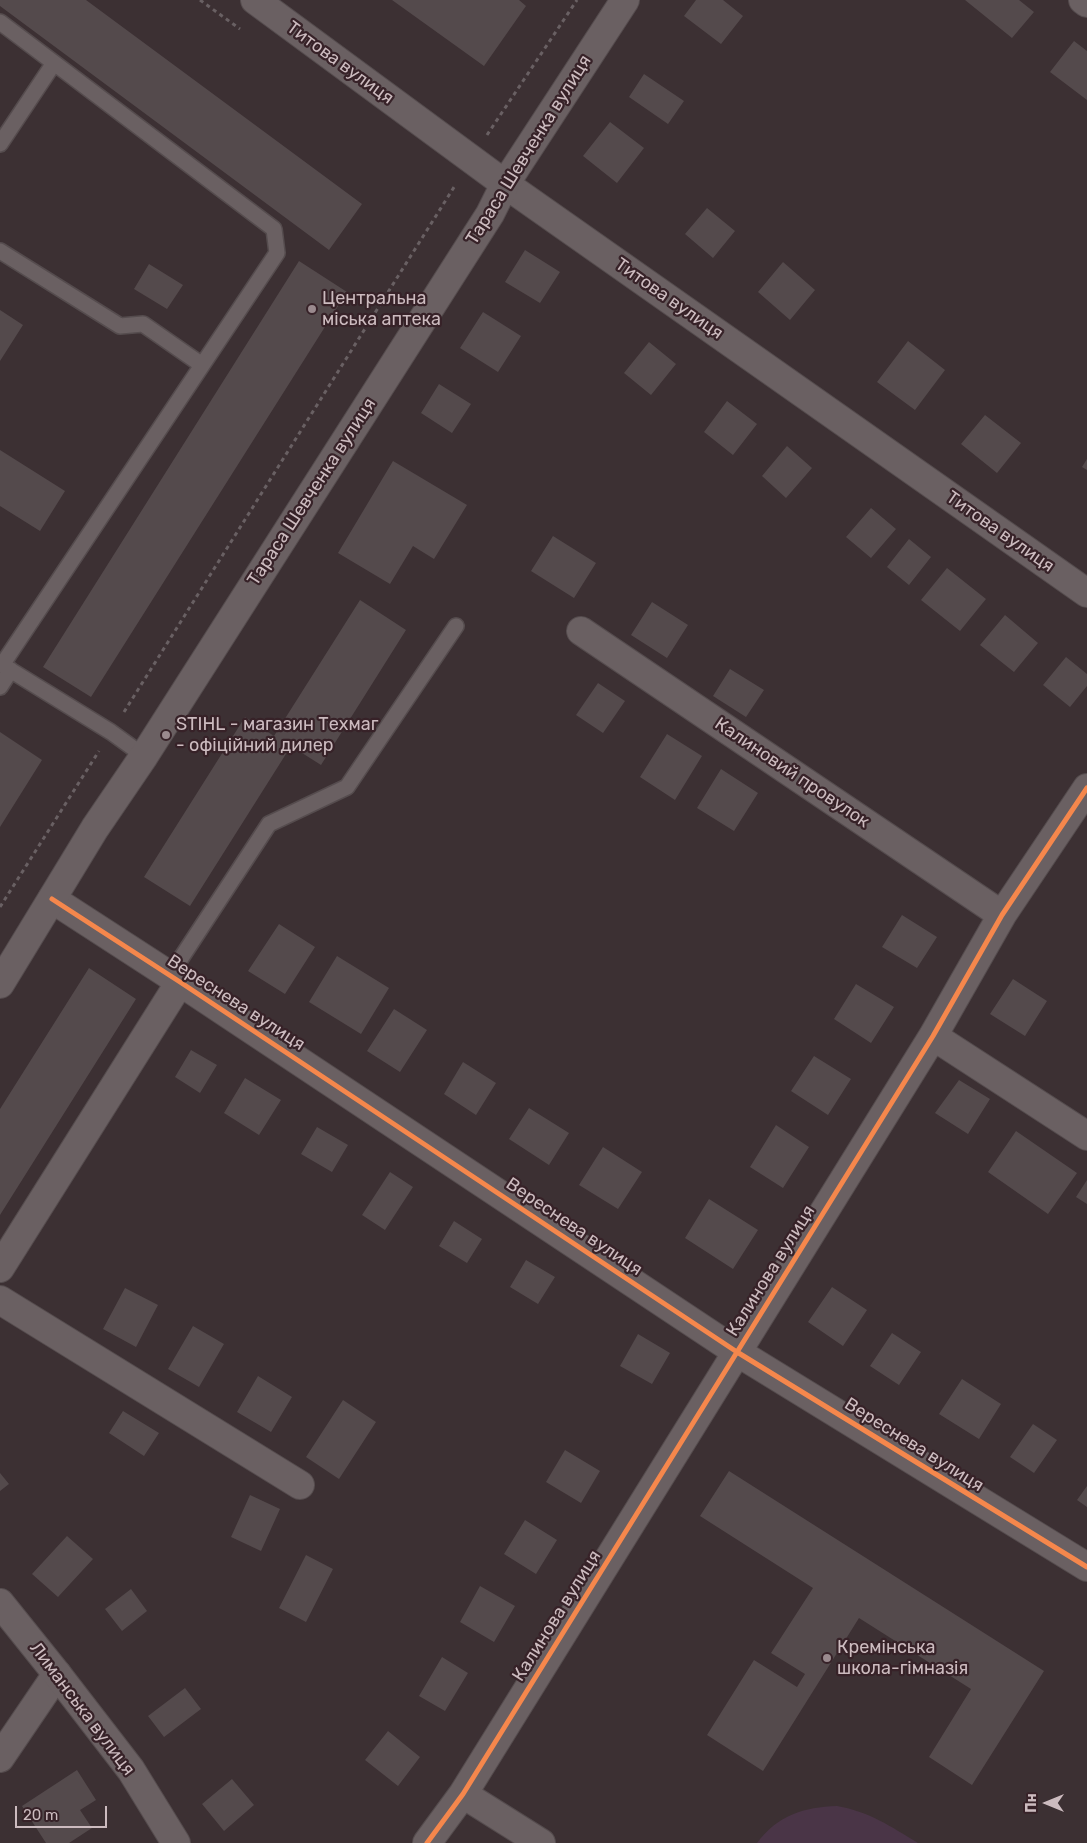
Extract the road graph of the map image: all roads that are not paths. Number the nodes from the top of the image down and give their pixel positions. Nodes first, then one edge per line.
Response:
1 (255, 0) edge
2 (625, 0) edge
3 (1083, 0) edge
4 (1087, 3) edge
5 (0, 22) edge
6 (54, 63) junction
7 (0, 144) edge
8 (506, 184) junction
9 (0, 251) edge
10 (202, 365) junction
11 (1087, 593) edge
12 (456, 626) dead end
13 (581, 631) dead end
14 (11, 670) junction
15 (0, 687) edge
16 (144, 756) junction
17 (1087, 788) edge
18 (52, 899) junction
19 (1002, 914) junction
20 (175, 978) junction
21 (0, 984) edge
22 (933, 1036) junction
23 (1087, 1136) edge
24 (0, 1268) edge
25 (0, 1300) edge
26 (737, 1352) junction
27 (300, 1485) dead end
28 (1087, 1567) edge
29 (0, 1603) edge
30 (57, 1674) junction
31 (0, 1758) edge
32 (463, 1794) junction
33 (176, 1843) edge
34 (427, 1843) edge
35 (541, 1843) edge

1 - 8 street, Титова вулиця
2 - 8 street, Тараса Шевченка вулиця
3 - 4 street
5 - 6 lane
6 - 7 lane
6 - 10 lane
8 - 11 street, Титова вулиця
8 - 16 street, Тараса Шевченка вулиця
9 - 10 lane
10 - 14 lane
12 - 20 lane
13 - 19 street, Калиновий провулок
14 - 15 lane
14 - 16 lane
16 - 18 street, Тараса Шевченка вулиця
17 - 19 street, Калинова вулиця
18 - 20 street, Вереснева вулиця
18 - 21 street, Тараса Шевченка вулиця
19 - 22 street, Калинова вулиця
20 - 24 street
20 - 26 street, Вереснева вулиця
22 - 23 street
22 - 26 street, Калинова вулиця
25 - 27 street
26 - 28 street, Вереснева вулиця
26 - 32 street, Калинова вулиця
29 - 30 street, Лиманська вулиця
30 - 31 street
30 - 33 street, Лиманська вулиця
32 - 34 street, Калинова вулиця
32 - 35 street

